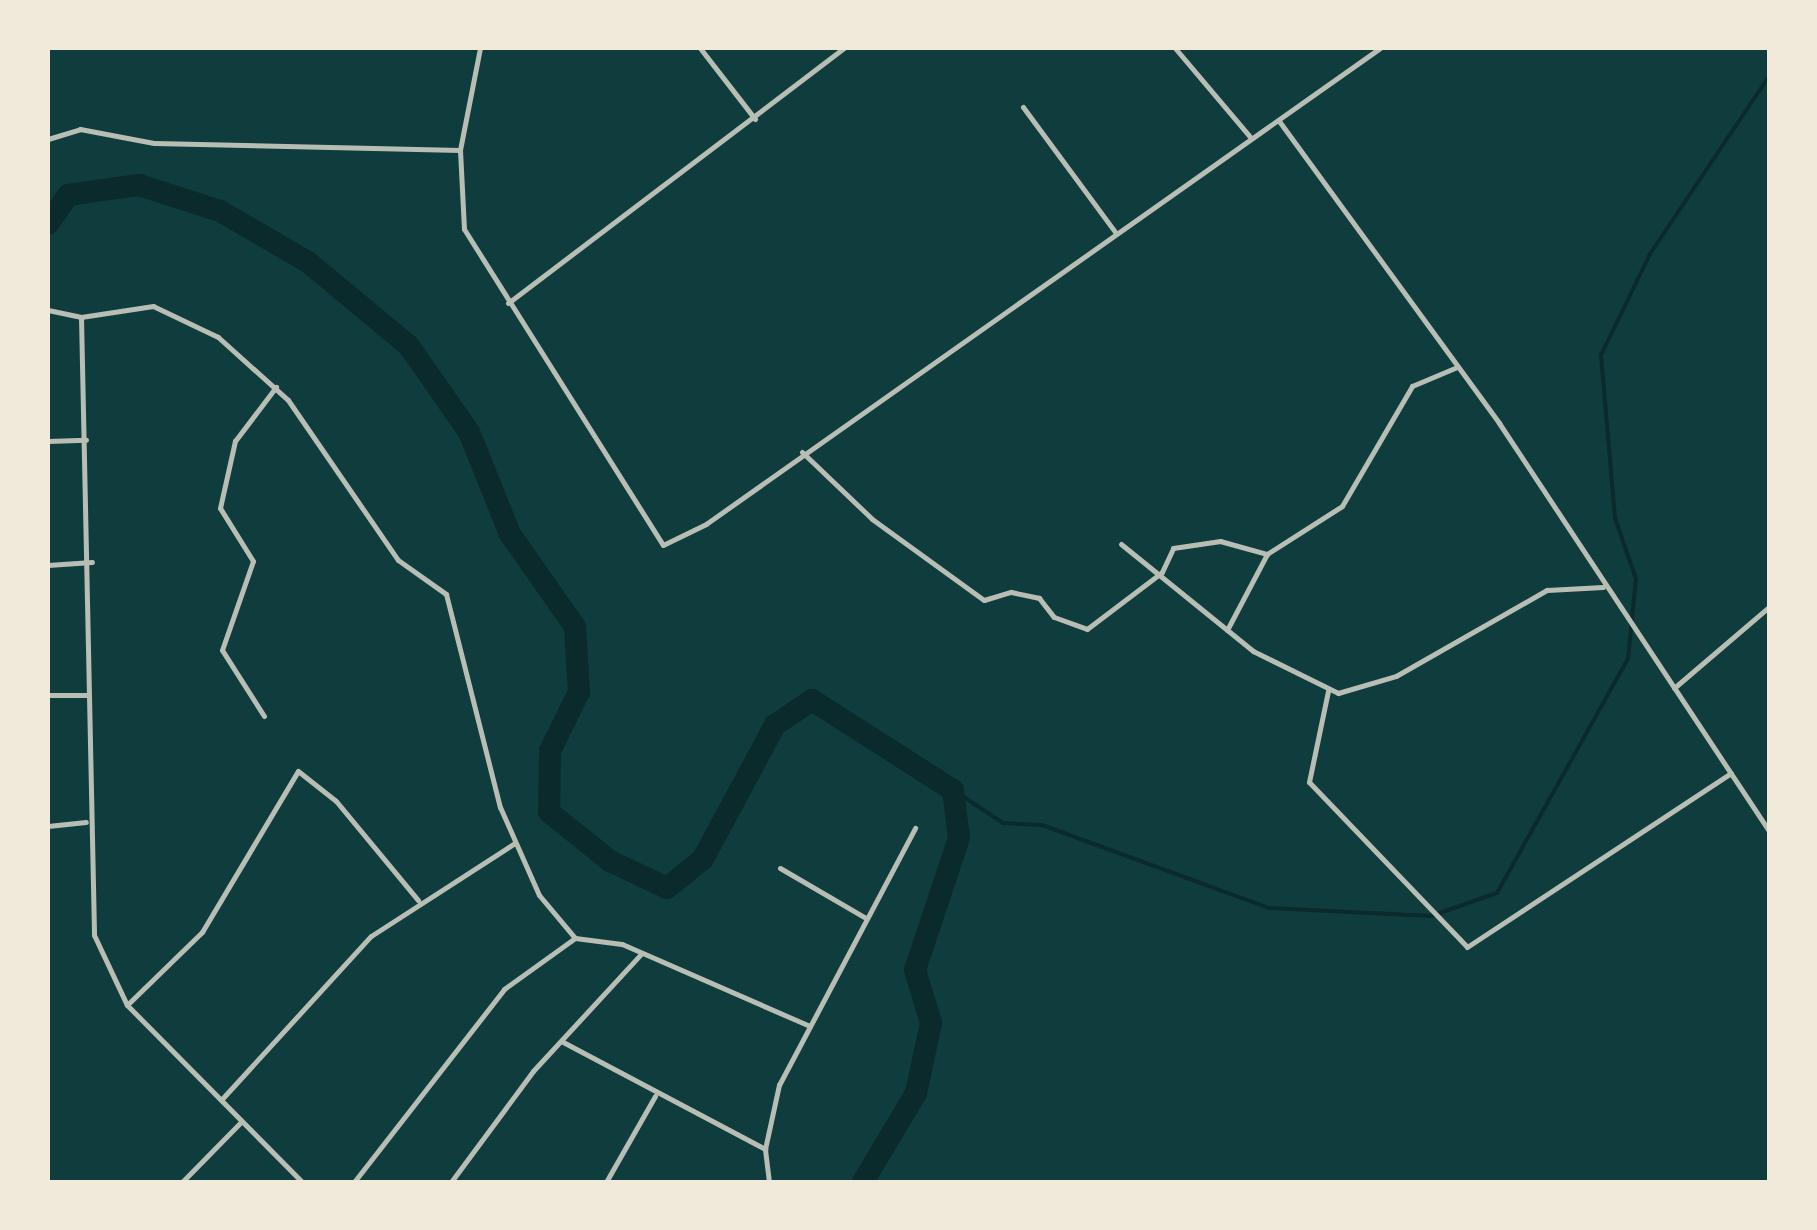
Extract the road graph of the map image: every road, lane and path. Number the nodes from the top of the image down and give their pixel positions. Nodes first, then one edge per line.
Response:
1 (480, 48) edge
2 (700, 48) edge
3 (844, 48) edge
4 (1174, 48) edge
5 (1380, 48) edge
6 (1023, 107) dead end
7 (755, 119) junction
8 (1278, 121) junction
9 (1251, 138) junction
10 (48, 139) edge
11 (460, 150) junction
12 (1116, 233) junction
13 (508, 303) junction
14 (48, 310) edge
15 (81, 317) junction
16 (1457, 367) junction
17 (276, 387) junction
18 (48, 440) edge
19 (86, 440) junction
20 (802, 452) junction
21 (1121, 544) dead end
22 (1268, 554) junction
23 (92, 562) junction
24 (48, 565) edge
25 (1162, 572) junction
26 (1603, 587) junction
27 (1770, 606) edge
28 (1226, 630) junction
29 (1674, 688) junction
30 (1328, 691) junction
31 (48, 695) edge
32 (86, 696) junction
33 (264, 716) dead end
34 (1731, 773) junction
35 (86, 822) junction
36 (48, 826) edge
37 (915, 828) dead end
38 (1770, 833) edge
39 (514, 843) junction
40 (780, 868) dead end
41 (418, 900) junction
42 (866, 918) junction
43 (575, 938) junction
44 (641, 954) junction
45 (127, 1005) junction
46 (810, 1026) junction
47 (562, 1042) junction
48 (655, 1096) junction
49 (220, 1100) junction
50 (240, 1123) junction
51 (765, 1149) junction
52 (182, 1182) edge
53 (302, 1182) edge
54 (354, 1182) edge
55 (451, 1182) edge
56 (606, 1182) edge
57 (768, 1182) edge

1 - 11 street
2 - 7 street
3 - 7 street
4 - 9 street
5 - 8 street
6 - 12 street
7 - 13 street
8 - 9 street
8 - 16 street
9 - 12 street
10 - 11 street
11 - 13 street
12 - 20 street
13 - 20 street
14 - 15 street
15 - 17 street
15 - 19 street
16 - 22 street
16 - 26 street
17 - 33 street
17 - 39 street
18 - 19 street
19 - 23 street
20 - 25 street
21 - 25 street
22 - 25 street
22 - 28 street
23 - 24 street
23 - 32 street
25 - 28 street
26 - 29 street
26 - 30 street
27 - 29 street
28 - 30 street
29 - 34 street
30 - 34 street
31 - 32 street
32 - 35 street
34 - 38 street
35 - 36 street
35 - 45 street
37 - 42 street
39 - 41 street
39 - 43 street
40 - 42 street
41 - 45 street
41 - 49 street
42 - 46 street
43 - 44 street
43 - 54 street
44 - 46 street
44 - 47 street
45 - 49 street
46 - 51 street
47 - 48 street
47 - 55 street
48 - 51 street
48 - 56 street
49 - 50 street
50 - 52 street
50 - 53 street
51 - 57 street

